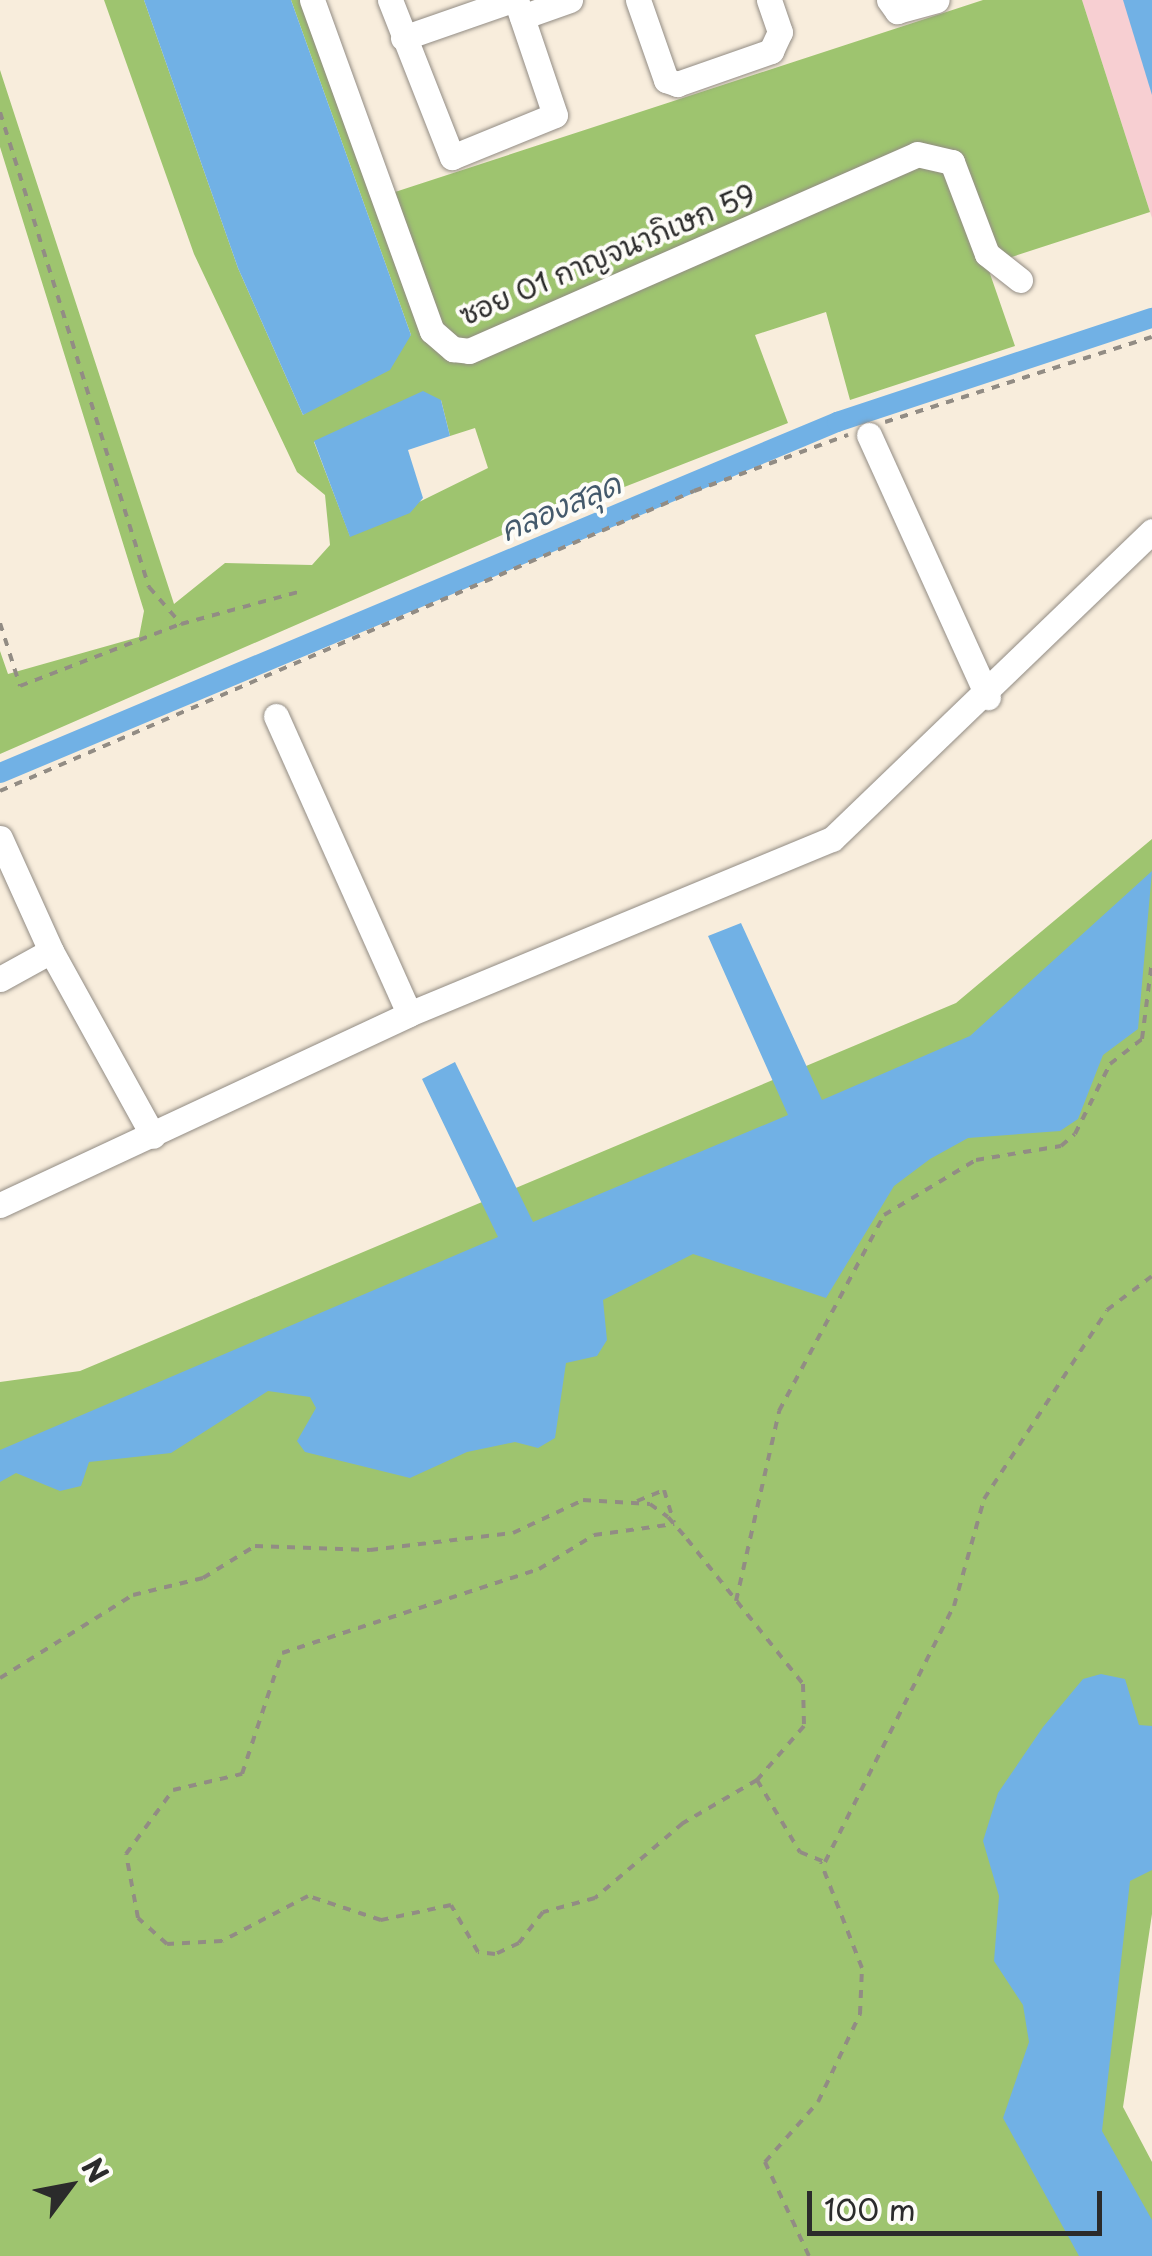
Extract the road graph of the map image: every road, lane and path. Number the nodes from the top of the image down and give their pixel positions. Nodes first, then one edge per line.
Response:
1 (312, 0) edge
2 (390, 0) edge
3 (570, 0) edge
4 (638, 0) edge
5 (769, 0) edge
6 (889, 0) edge
7 (937, 0) edge
8 (516, 6) edge
9 (403, 38) junction
10 (0, 112) edge
11 (1020, 280) dead end
12 (1152, 337) edge
13 (869, 434) dead end
14 (1152, 532) edge
15 (298, 592) dead end
16 (0, 623) edge
17 (181, 624) junction
18 (988, 697) junction
19 (276, 716) dead end
20 (0, 791) edge
21 (0, 838) edge
22 (51, 951) junction
23 (1152, 961) edge
24 (0, 980) edge
25 (408, 1014) junction
26 (152, 1136) junction
27 (0, 1205) edge
28 (1152, 1276) edge
29 (637, 1501) junction
30 (674, 1524) junction
31 (736, 1602) junction
32 (0, 1678) edge
33 (758, 1780) junction
34 (821, 1863) junction
35 (810, 2256) edge

1 - 11 street, ซอย 01 กาญจนาภิเษก 59
2 - 9 street
3 - 8 street
4 - 5 street
6 - 7 street
8 - 9 street
8 - 9 street
10 - 17 path
12 - 20 path
13 - 18 street
14 - 18 street
15 - 17 path
16 - 17 path
18 - 25 street
19 - 25 street
21 - 22 street
22 - 24 street
22 - 26 street
23 - 31 path
25 - 26 street
26 - 27 street
28 - 34 path
29 - 30 path
29 - 30 path
29 - 32 path
30 - 31 path
30 - 33 path
31 - 33 path
33 - 34 path
34 - 35 path

